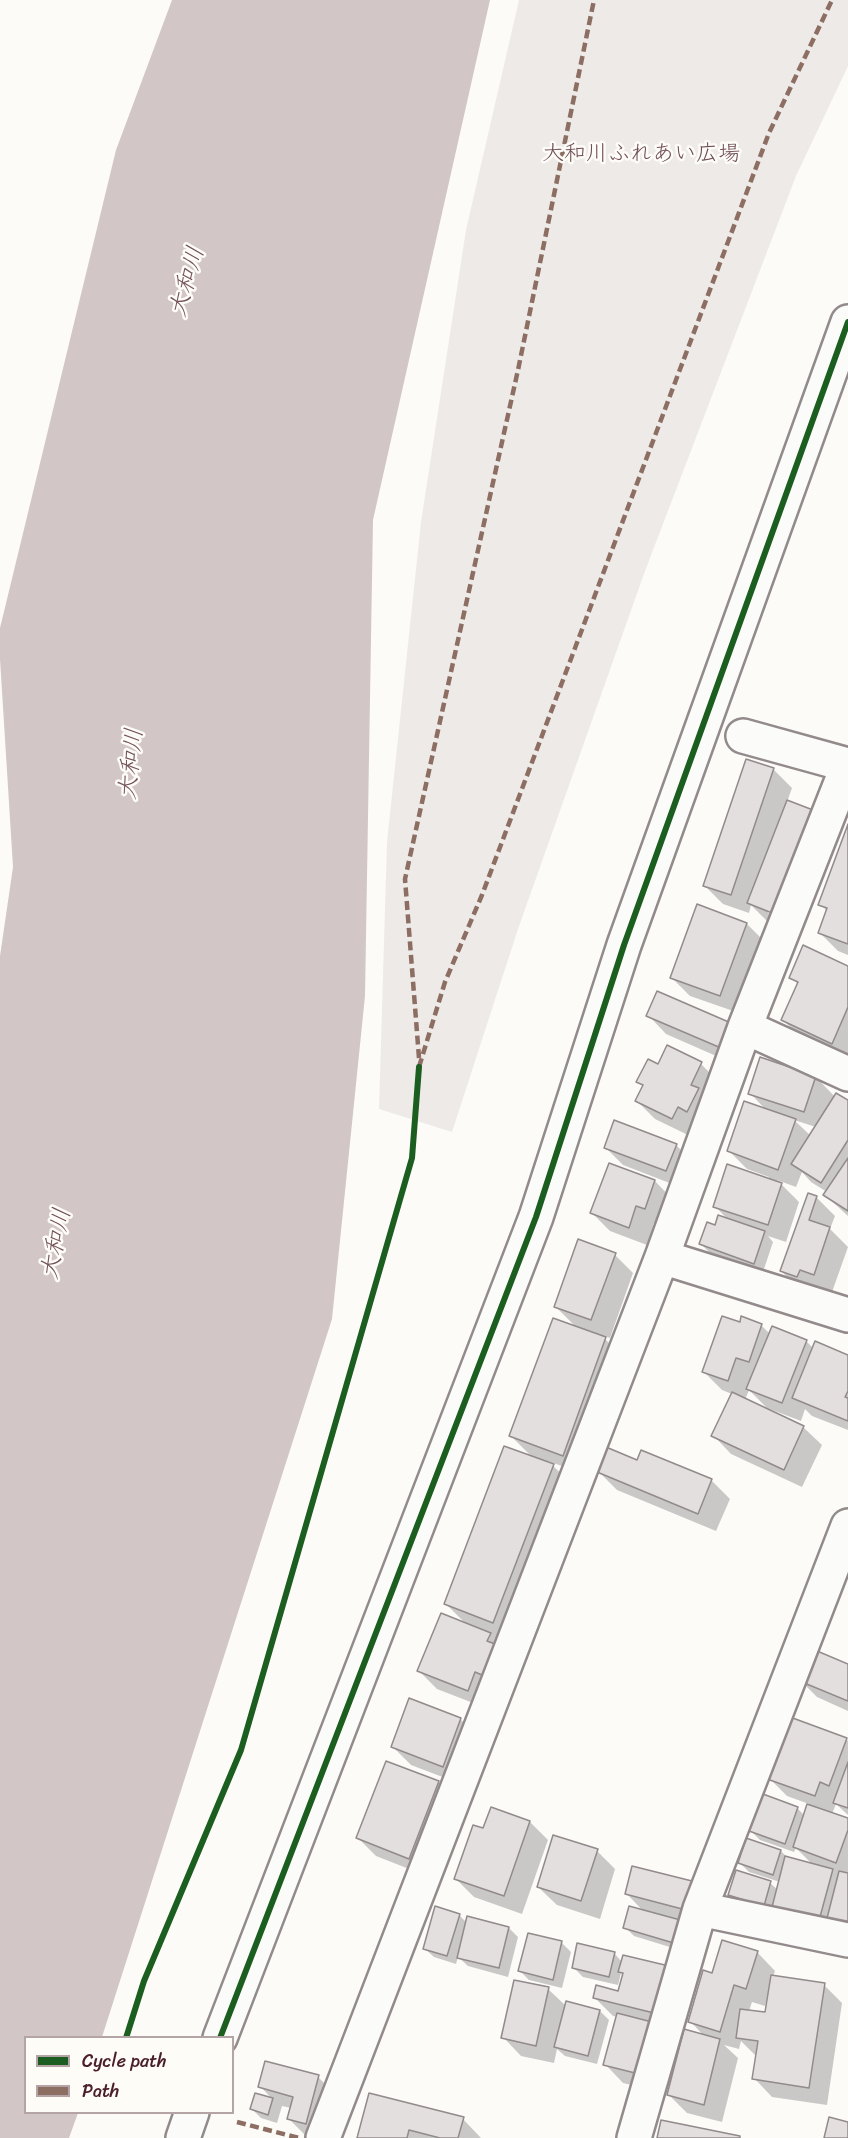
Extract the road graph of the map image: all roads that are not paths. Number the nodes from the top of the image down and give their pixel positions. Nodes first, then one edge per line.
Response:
1 (848, 322) edge
2 (743, 736) dead end
3 (848, 765) edge
4 (746, 1027) junction
5 (848, 1074) edge
6 (662, 1257) junction
7 (848, 1315) edge
8 (848, 1526) edge
9 (699, 1909) junction
10 (848, 1940) edge
11 (220, 2036) edge
12 (191, 2114) edge
13 (183, 2138) edge
14 (323, 2138) edge
15 (634, 2138) edge

1 - 11 street
2 - 3 street
3 - 4 street
4 - 5 street
4 - 6 street
6 - 7 street
6 - 14 street
8 - 9 street
9 - 10 street
9 - 15 street
12 - 13 street

